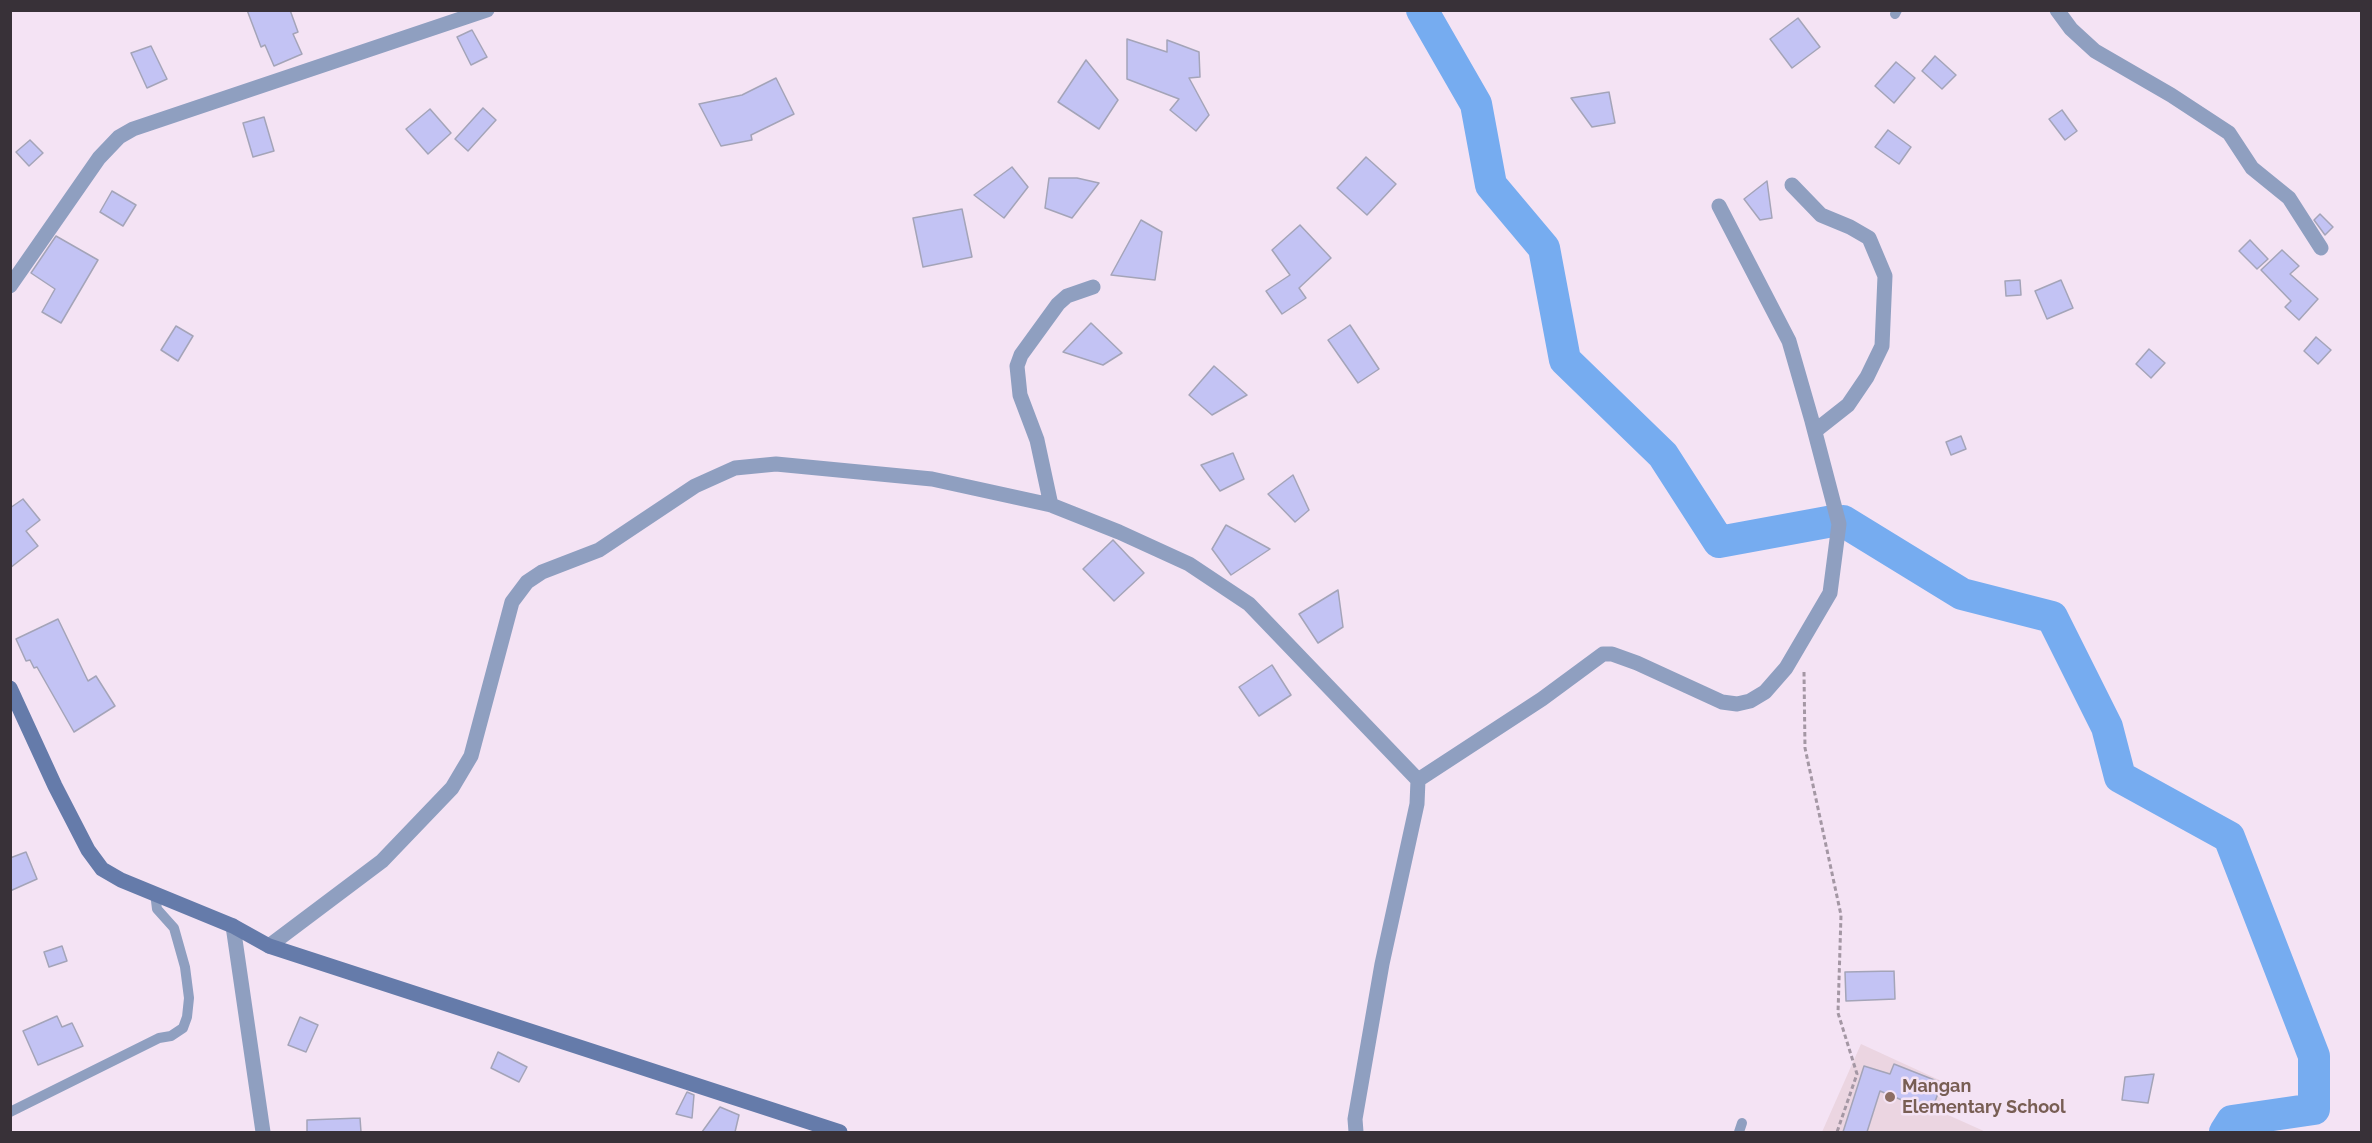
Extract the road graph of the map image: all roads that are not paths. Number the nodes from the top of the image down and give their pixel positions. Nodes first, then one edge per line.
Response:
1 (487, 10) edge
2 (2056, 10) edge
3 (1792, 185) dead end
4 (1719, 206) dead end
5 (2321, 248) dead end
6 (10, 286) edge
7 (1093, 287) dead end
8 (1815, 431) junction
9 (1051, 505) junction
10 (10, 688) edge
11 (1418, 780) junction
12 (155, 893) junction
13 (233, 926) junction
14 (269, 946) junction
15 (10, 1112) edge
16 (263, 1132) edge
17 (840, 1132) edge
18 (1356, 1132) edge

1 - 6 street
2 - 5 street
3 - 8 street
4 - 8 street
7 - 9 street
8 - 11 street
9 - 11 street
9 - 14 street
10 - 12 street
11 - 18 street
12 - 13 street
12 - 15 lane
13 - 14 street
13 - 16 street
14 - 17 street

